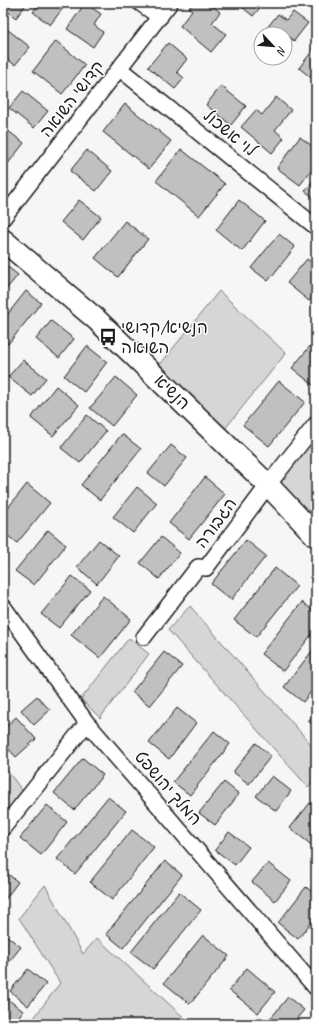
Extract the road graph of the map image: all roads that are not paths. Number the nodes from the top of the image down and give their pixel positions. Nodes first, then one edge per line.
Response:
1 (140, 3) edge
2 (170, 3) edge
3 (160, 17) junction
4 (120, 69) junction
5 (3, 218) edge
6 (316, 227) edge
7 (3, 240) edge
8 (316, 424) edge
9 (268, 485) junction
10 (316, 536) edge
11 (3, 606) edge
12 (144, 637) dead end
13 (87, 723) junction
14 (3, 828) edge
15 (316, 988) edge

1 - 3 street
2 - 3 street, קדושי השואה
3 - 4 street, קדושי השואה
4 - 5 street, קדושי השואה
4 - 6 street, לוי אשכול
7 - 9 street, הנשיא
8 - 9 street, הגבורה
9 - 10 street, הנשיא
9 - 12 street, הגבורה
11 - 13 street, המלך יהושפט
13 - 14 street
13 - 15 street, המלך יהושפט

